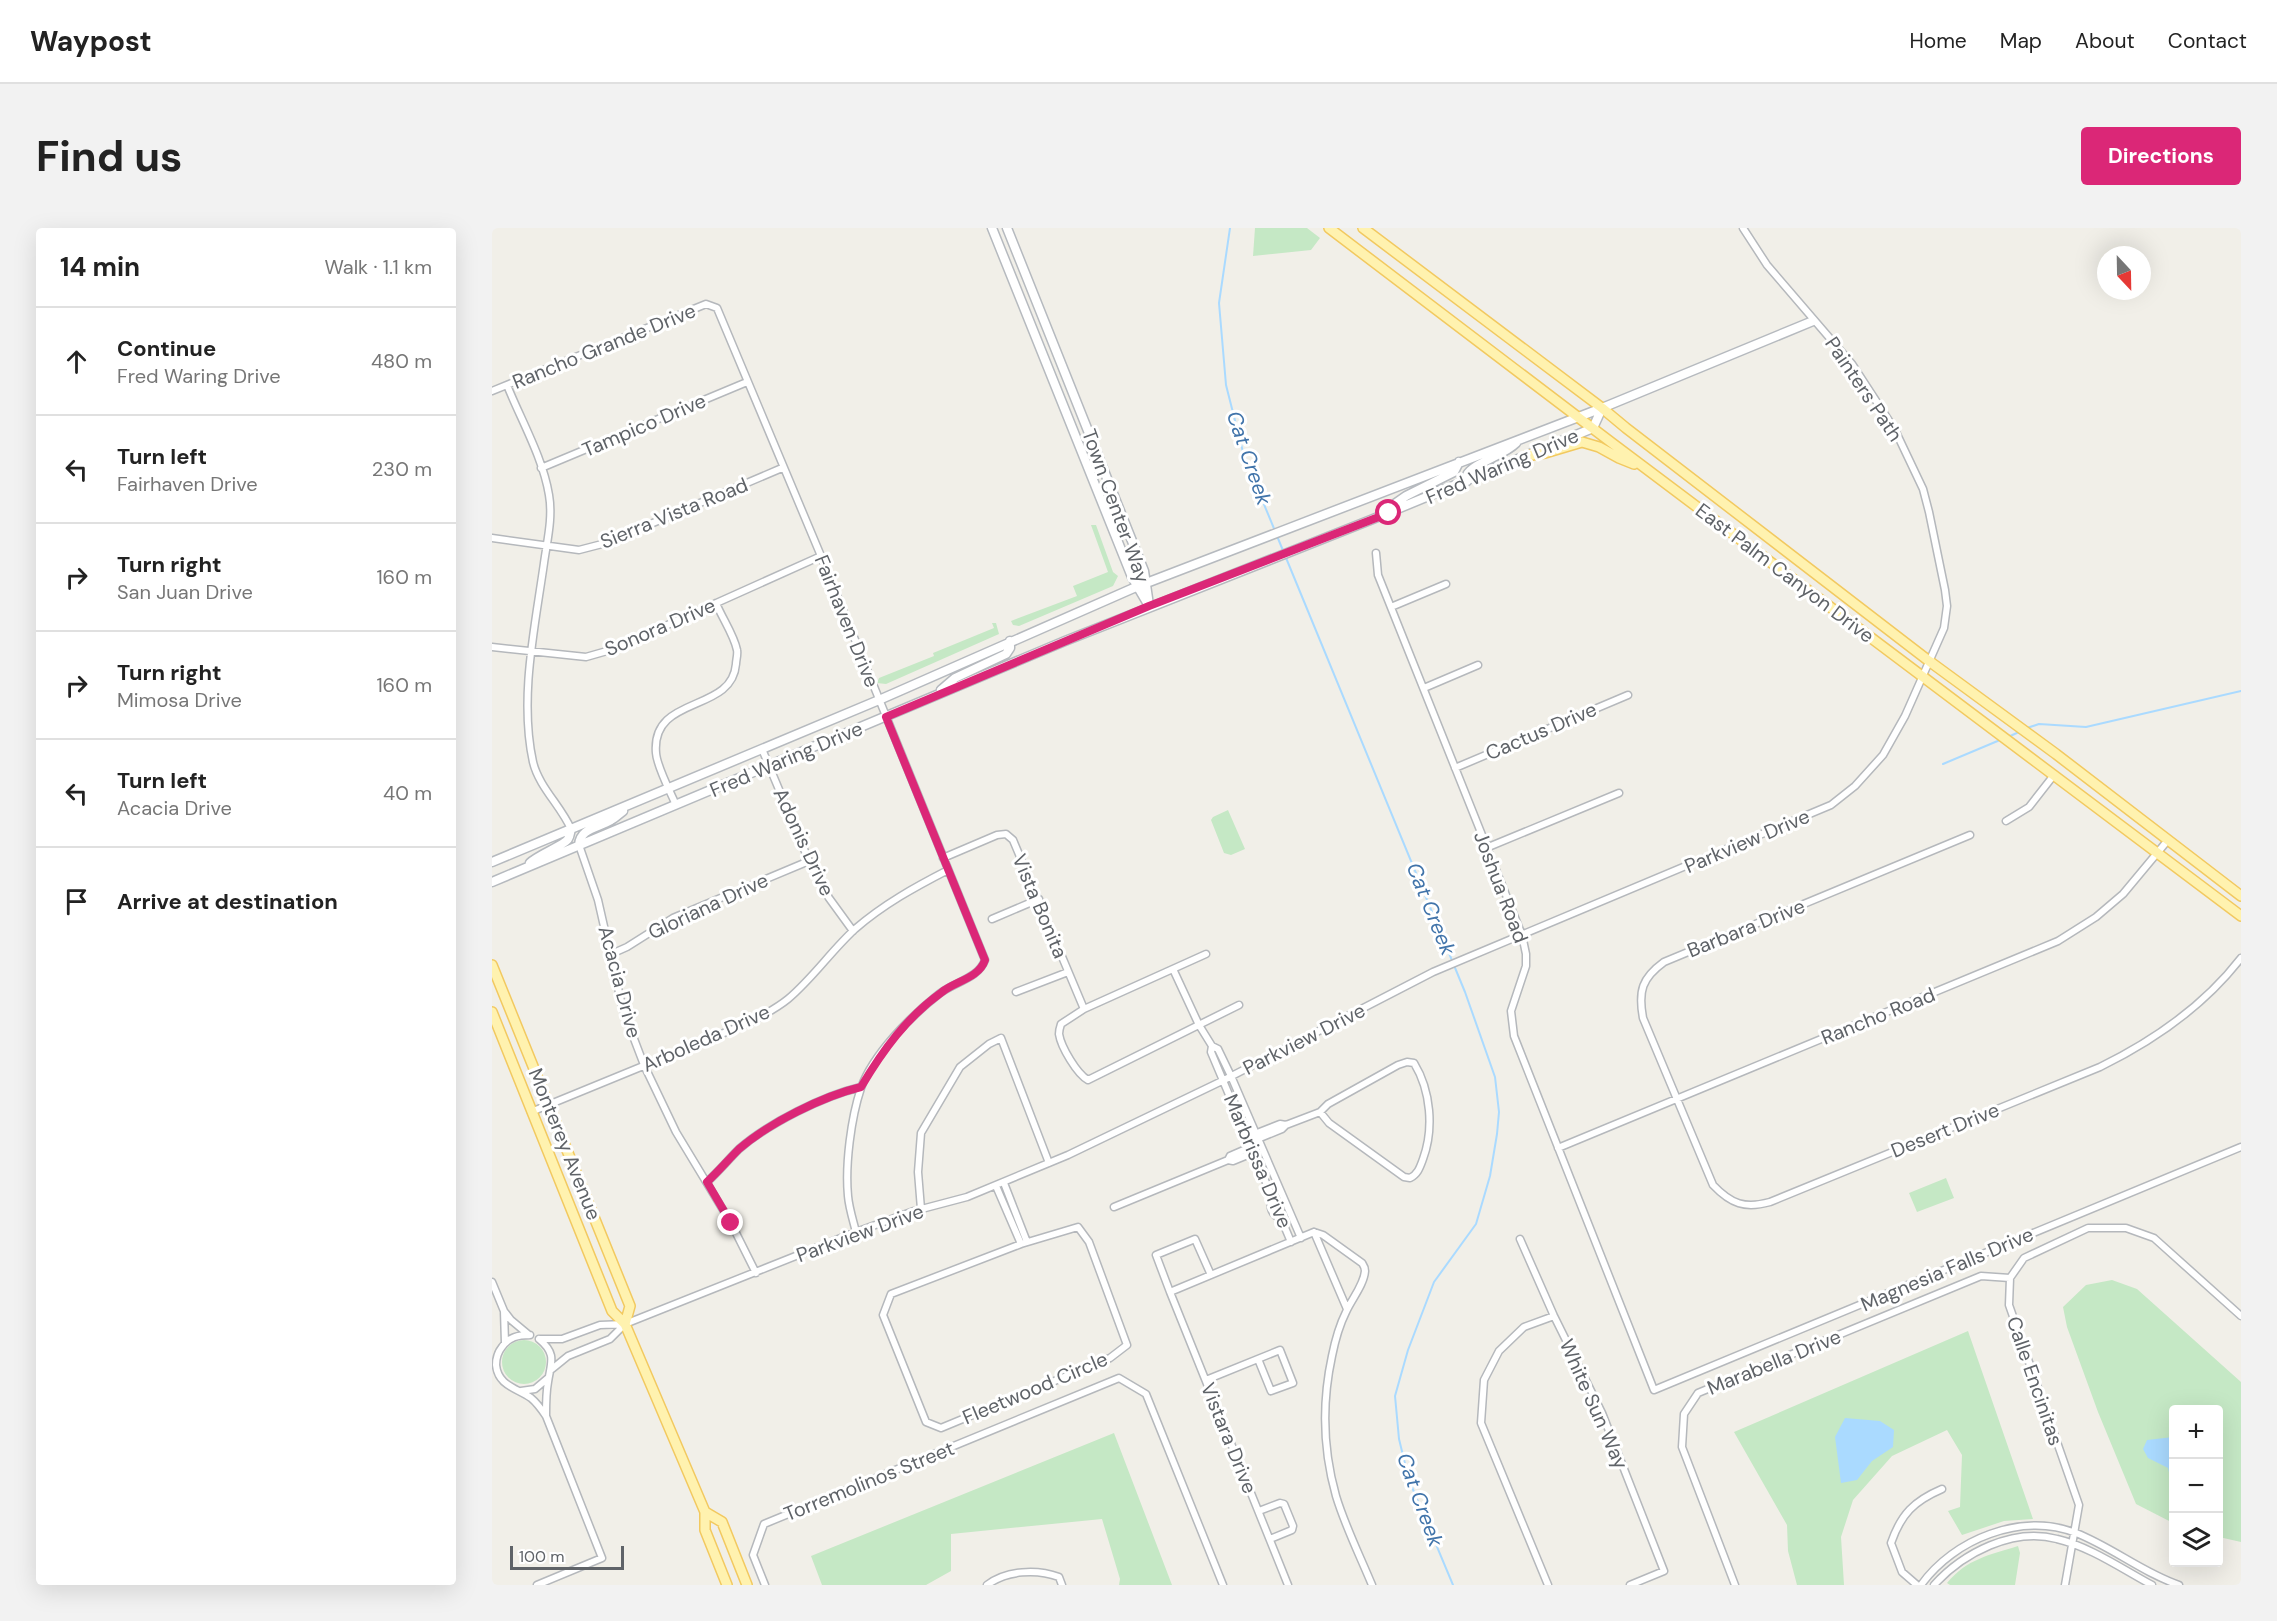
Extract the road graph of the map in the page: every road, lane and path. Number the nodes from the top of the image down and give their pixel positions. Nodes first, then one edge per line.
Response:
1 (992, 228) edge
2 (1007, 228) edge
3 (1329, 228) edge
4 (1363, 228) edge
5 (1743, 228) edge
6 (717, 308) joint
7 (1813, 321) junction
8 (747, 382) junction
9 (507, 385) junction
10 (492, 391) edge
11 (1602, 408) junction
12 (1578, 416) junction
13 (1593, 428) junction
14 (1520, 439) junction
15 (1526, 456) junction
16 (1459, 462) junction
17 (541, 468) junction
18 (782, 468) junction
19 (1645, 468) junction
20 (1467, 481) junction
21 (1389, 513) junction
22 (492, 538) edge
23 (547, 544) junction
24 (1376, 553) dead end
25 (821, 556) junction
26 (1147, 583) junction
27 (1446, 584) dead end
28 (1136, 587) junction
29 (716, 603) junction
30 (1149, 606) junction
31 (1391, 607) junction
32 (1010, 641) junction
33 (492, 647) edge
34 (532, 653) junction
35 (1929, 661) junction
36 (1478, 665) dead end
37 (1923, 676) junction
38 (1424, 688) junction
39 (1628, 695) dead end
40 (934, 696) junction
41 (879, 700) junction
42 (886, 717) junction
43 (762, 749) junction
44 (770, 765) junction
45 (1455, 768) junction
46 (2054, 775) junction
47 (669, 789) junction
48 (1619, 793) dead end
49 (632, 804) junction
50 (676, 805) junction
51 (2006, 821) dead end
52 (571, 829) junction
53 (1970, 835) dead end
54 (2168, 840) junction
55 (579, 846) junction
56 (1486, 848) junction
57 (2157, 852) junction
58 (943, 858) junction
59 (492, 861) edge
60 (809, 861) junction
61 (526, 868) junction
62 (948, 870) junction
63 (492, 882) edge
64 (2241, 896) edge
65 (1039, 899) junction
66 (2241, 916) edge
67 (992, 919) dead end
68 (853, 931) junction
69 (1522, 935) junction
70 (1206, 954) dead end
71 (609, 955) junction
72 (2241, 958) edge
73 (492, 965) edge
74 (1173, 969) junction
75 (1068, 972) junction
76 (1016, 992) dead end
77 (1239, 1005) dead end
78 (1084, 1009) junction
79 (492, 1012) edge
80 (1199, 1025) junction
81 (1212, 1046) junction
82 (644, 1065) junction
83 (1231, 1076) junction
84 (1224, 1080) junction
85 (861, 1087) junction
86 (1677, 1099) junction
87 (549, 1105) junction
88 (531, 1112) junction
89 (1320, 1112) junction
90 (1258, 1142) junction
91 (1250, 1145) junction
92 (2241, 1147) edge
93 (1558, 1148) junction
94 (1049, 1163) junction
95 (707, 1182) junction
96 (1004, 1183) junction
97 (1277, 1184) junction
98 (996, 1186) junction
99 (1268, 1188) junction
100 (1114, 1207) dead end
101 (921, 1209) junction
102 (1290, 1214) junction
103 (1281, 1218) junction
104 (855, 1232) junction
105 (1314, 1232) junction
106 (1301, 1238) junction
107 (1520, 1239) dead end
108 (1292, 1242) junction
109 (1024, 1243) junction
110 (756, 1273) junction
111 (1211, 1275) junction
112 (2010, 1278) junction
113 (492, 1282) edge
114 (1170, 1292) junction
115 (1347, 1309) junction
116 (504, 1311) junction
117 (1554, 1316) junction
118 (2241, 1316) edge
119 (625, 1324) junction
120 (530, 1335) junction
121 (539, 1338) junction
122 (505, 1343) junction
123 (1258, 1359) junction
124 (552, 1369) junction
125 (549, 1378) junction
126 (1206, 1380) junction
127 (516, 1390) junction
128 (1654, 1390) joint
129 (546, 1416) junction
130 (1942, 1489) dead end
131 (1258, 1511) junction
132 (705, 1512) junction
133 (2075, 1532) junction
134 (1270, 1539) junction
135 (2073, 1544) junction
136 (537, 1585) edge
137 (727, 1585) edge
138 (747, 1585) edge
139 (765, 1585) edge
140 (987, 1585) edge
141 (1062, 1585) edge
142 (1223, 1585) edge
143 (1288, 1585) edge
144 (1372, 1585) edge
145 (1548, 1585) edge
146 (1630, 1585) edge
147 (1735, 1585) edge
148 (1919, 1585) edge
149 (1934, 1585) edge
150 (2065, 1585) edge
151 (2152, 1585) edge
152 (2179, 1585) edge

1 - 28 main road, Town Center Way
2 - 26 main road, Town Center Way
3 - 12 main road, East Palm Canyon Drive
4 - 11 main road, East Palm Canyon Drive
5 - 7 street, Painters Path
6 - 8 street, Fairhaven Drive
6 - 9 street, Rancho Grande Drive
7 - 11 main road, Fred Waring Drive
7 - 35 street, Painters Path
8 - 17 street, Tampico Drive
8 - 18 street, Fairhaven Drive
9 - 10 street, Rancho Grande Drive
9 - 17 street
11 - 12 main road, Fred Waring Drive
11 - 13 main road, Fred Waring Drive
11 - 35 main road, East Palm Canyon Drive
12 - 13 main road, East Palm Canyon Drive
12 - 14 main road, Fred Waring Drive
13 - 15 main road, Fred Waring Drive
13 - 19 main road, East Palm Canyon Drive
14 - 16 main road, Fred Waring Drive
14 - 20 main road
15 - 19 main road
15 - 20 main road, Fred Waring Drive
16 - 21 main road
16 - 26 main road, Fred Waring Drive
17 - 23 street
18 - 23 street, Sierra Vista Road
18 - 25 street, Fairhaven Drive
19 - 37 main road, East Palm Canyon Drive
20 - 21 main road, Fred Waring Drive
21 - 30 main road, Fred Waring Drive
22 - 23 street, Sierra Vista Road
23 - 34 street
24 - 31 street, Joshua Road
25 - 29 street, Sonora Drive
25 - 41 street, Fairhaven Drive
26 - 28 main road, Fred Waring Drive
26 - 30 main road, Town Center Way
27 - 31 street
28 - 30 main road, Town Center Way
28 - 32 main road, Fred Waring Drive
29 - 34 street, Sonora Drive
29 - 47 street
30 - 40 main road, Fred Waring Drive
31 - 38 street, Joshua Road
32 - 40 main road
32 - 41 main road, Fred Waring Drive
33 - 34 street, Sonora Drive
34 - 52 street
35 - 37 street, Painters Path
35 - 54 main road, East Palm Canyon Drive
36 - 38 street
37 - 46 main road, East Palm Canyon Drive
37 - 69 street, Parkview Drive
38 - 45 street, Joshua Road
39 - 45 street, Cactus Drive
40 - 42 main road, Fred Waring Drive
41 - 42 street, Fairhaven Drive
41 - 43 main road, Fred Waring Drive
42 - 44 main road, Fred Waring Drive
42 - 58 street, Fairhaven Drive
43 - 44 street, Adonis Drive
43 - 47 main road, Fred Waring Drive
44 - 50 main road, Fred Waring Drive
44 - 60 street, Adonis Drive
45 - 56 street, Joshua Road
46 - 51 street
46 - 57 main road, East Palm Canyon Drive
47 - 49 main road, Fred Waring Drive
47 - 50 street
48 - 56 street
49 - 52 main road, Fred Waring Drive
49 - 55 main road
50 - 55 main road, Fred Waring Drive
52 - 59 main road, Fred Waring Drive
52 - 61 main road
53 - 86 street, Barbara Drive
54 - 57 street, Rancho Road
54 - 64 main road, East Palm Canyon Drive
55 - 61 main road, Fred Waring Drive
55 - 71 street, Acacia Drive
56 - 69 street, Joshua Road
57 - 66 main road, East Palm Canyon Drive
57 - 86 street, Rancho Road
58 - 62 street, Fairhaven Drive
58 - 65 street, Vista Bonita
60 - 68 street, Adonis Drive
60 - 71 street, Gloriana Drive
61 - 63 main road, Fred Waring Drive
62 - 68 street, Arboleda Drive
62 - 85 street, Fairhaven Drive
65 - 67 street
65 - 75 street, Vista Bonita
68 - 82 street, Arboleda Drive
69 - 83 street, Parkview Drive
69 - 93 street, Joshua Road
70 - 74 street
71 - 82 street, Acacia Drive
72 - 86 street, Desert Drive
73 - 87 main road, Monterey Avenue
74 - 78 street
74 - 80 street
75 - 76 street
75 - 78 street, Vista Bonita
77 - 80 street
78 - 80 street
79 - 88 main road, Monterey Avenue
80 - 81 street
81 - 83 street, Marbrissa Drive
81 - 84 street, Marbrissa Drive
82 - 87 street, Arboleda Drive
82 - 95 street, Acacia Drive
83 - 84 street, Parkview Drive
83 - 90 street, Marbrissa Drive
84 - 91 street, Marbrissa Drive
84 - 94 street, Parkview Drive
85 - 95 street
85 - 104 street
86 - 93 street, Rancho Road
87 - 88 street, Arboleda Drive
87 - 119 main road, Monterey Avenue
88 - 119 main road, Monterey Avenue
89 - 89 street
89 - 90 street
90 - 91 street
90 - 91 street
90 - 97 street, Marbrissa Drive
91 - 99 street, Marbrissa Drive
91 - 100 street
92 - 128 street, Magnesia Falls Drive
93 - 128 street, Joshua Road
94 - 96 street, Parkview Drive
94 - 101 street
95 - 110 street, Acacia Drive
96 - 98 street, Parkview Drive
96 - 109 street
97 - 99 street
97 - 102 street, Marbrissa Drive
98 - 101 street, Parkview Drive
98 - 109 street
99 - 103 street, Marbrissa Drive
101 - 104 street, Parkview Drive
102 - 103 street
102 - 106 street, Marbrissa Drive
103 - 108 street, Marbrissa Drive
104 - 110 street, Parkview Drive
105 - 106 street
105 - 115 street
105 - 115 street
106 - 108 street
107 - 117 street, White Sun Way
108 - 111 street
109 - 109 street, Fleetwood Circle
110 - 119 street, Parkview Drive
111 - 114 street
111 - 114 street, Vistara Drive
112 - 118 street
112 - 133 street, Calle Encinitas
112 - 147 street, Marabella Drive
113 - 116 street
114 - 126 street, Vistara Drive
115 - 144 street
116 - 120 street
116 - 122 street
117 - 145 street
117 - 146 street, White Sun Way
119 - 121 street
119 - 124 street
119 - 132 main road, Monterey Avenue
120 - 121 street
120 - 122 street
121 - 124 street
122 - 127 street
123 - 123 street
123 - 126 street
124 - 125 street
125 - 127 street
125 - 129 street
126 - 131 street, Vistara Drive
127 - 129 street
129 - 136 street
130 - 148 street
131 - 134 street, Vistara Drive
131 - 134 street
132 - 137 main road, Monterey Avenue
132 - 138 main road, Monterey Avenue
133 - 135 street, Calle Encinitas
133 - 148 street
133 - 152 street
134 - 143 street, Vistara Drive
135 - 149 street
135 - 150 street, Calle Encinitas
135 - 151 street
139 - 142 street, Torremolinos Street
140 - 141 street

